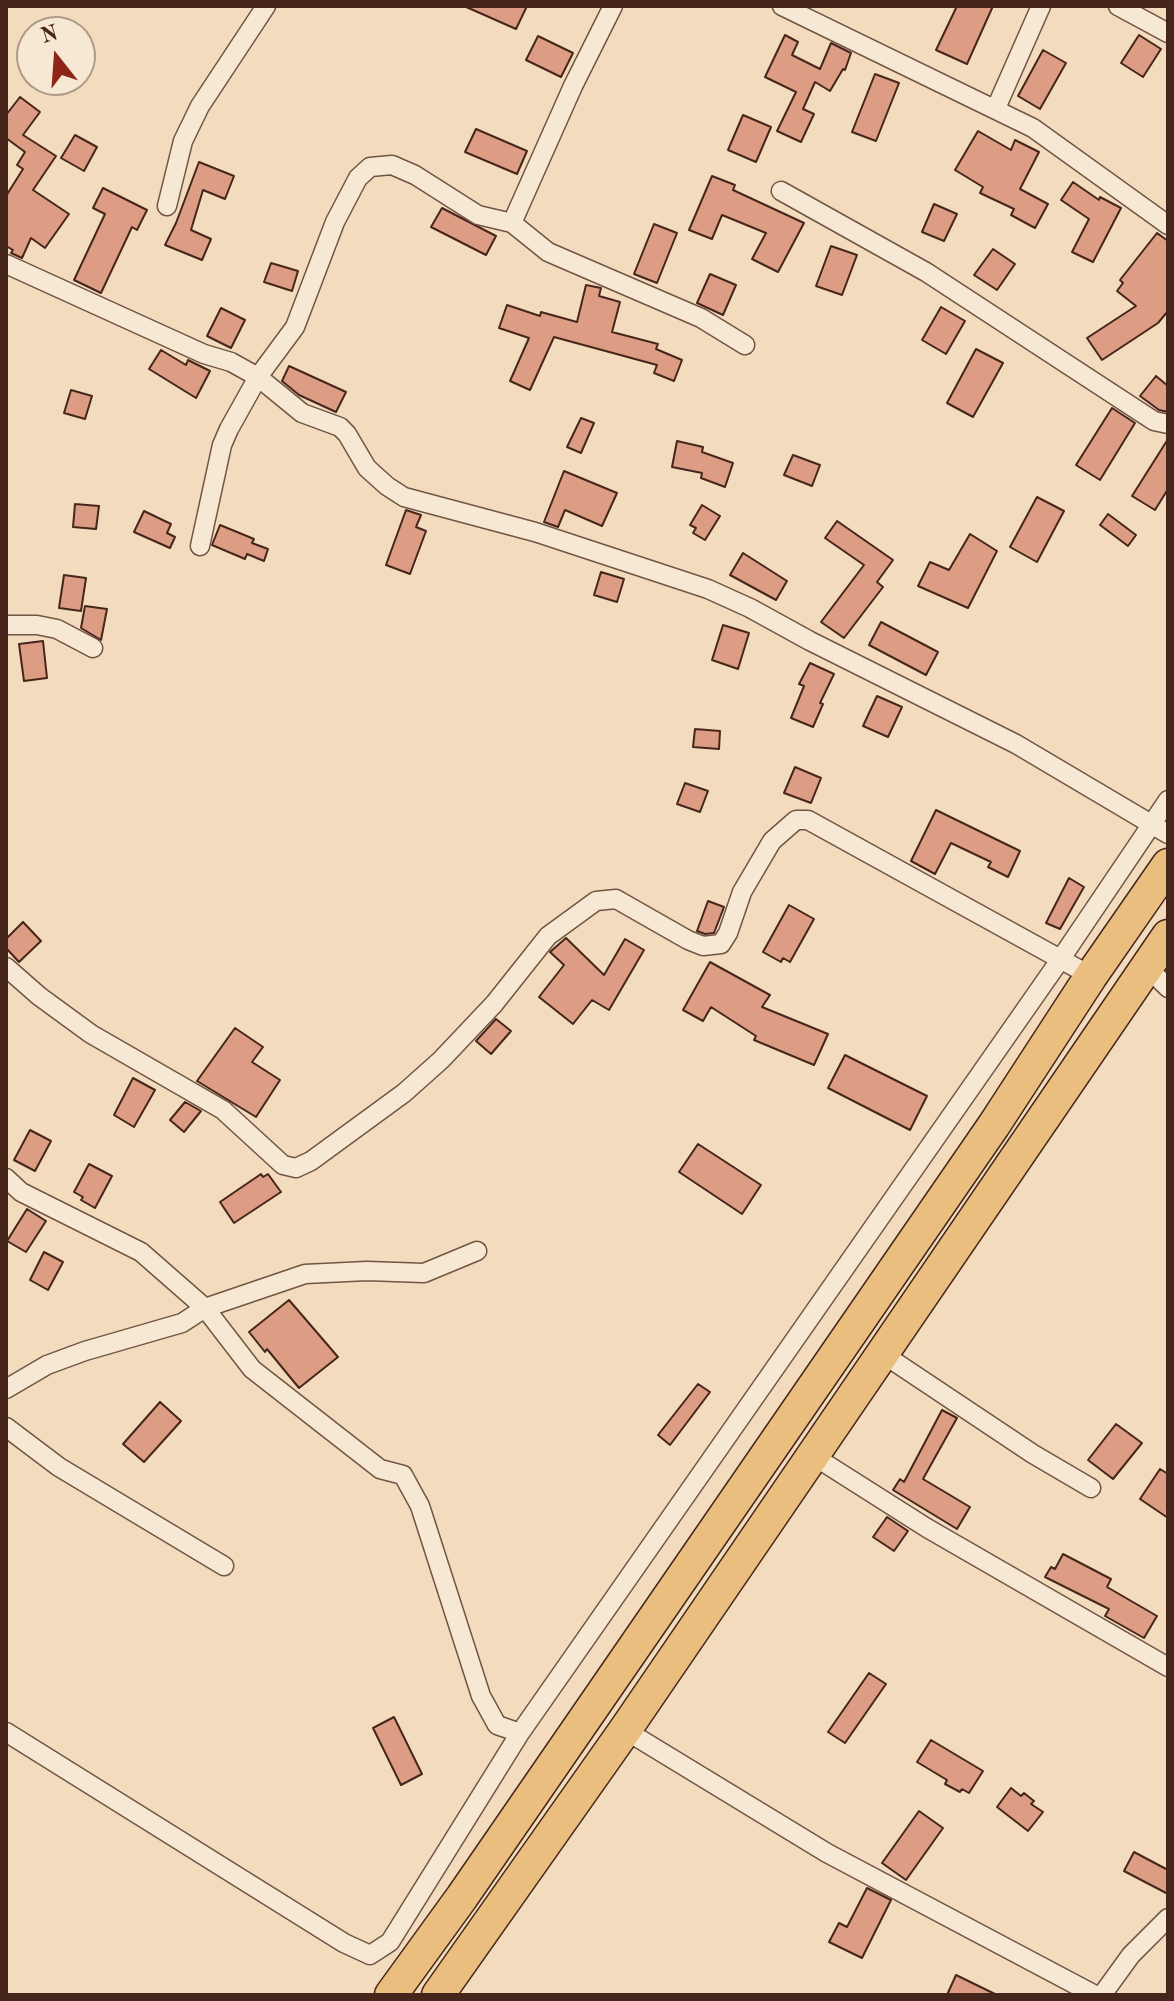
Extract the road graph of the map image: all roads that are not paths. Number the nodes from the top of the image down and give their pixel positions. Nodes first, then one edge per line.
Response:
1 (266, 6) edge
2 (613, 6) edge
3 (782, 6) edge
4 (1041, 6) edge
5 (1118, 6) edge
6 (1168, 33) edge
7 (996, 108) junction
8 (781, 191) dead end
9 (167, 206) dead end
10 (512, 223) junction
11 (1168, 225) edge
12 (6, 264) edge
13 (745, 345) dead end
14 (258, 377) junction
15 (1168, 424) edge
16 (200, 546) dead end
17 (6, 625) edge
18 (93, 648) dead end
19 (1168, 800) edge
20 (1152, 824) junction
21 (1168, 834) edge
22 (1168, 865) edge
23 (1168, 936) edge
24 (1060, 960) junction
25 (6, 967) edge
26 (1091, 976) junction
27 (1158, 977) edge
28 (6, 1178) edge
29 (477, 1251) dead end
30 (205, 1308) junction
31 (883, 1354) junction
32 (6, 1389) edge
33 (6, 1427) edge
34 (812, 1455) junction
35 (1091, 1488) dead end
36 (224, 1566) dead end
37 (1168, 1667) edge
38 (625, 1730) junction
39 (6, 1732) edge
40 (520, 1733) junction
41 (1168, 1918) edge
42 (391, 1995) edge
43 (438, 1995) edge
44 (1095, 1995) edge
45 (1102, 1995) edge

1 - 9 street
2 - 10 street
3 - 7 street
4 - 7 street
5 - 6 street
7 - 11 street
8 - 15 street
10 - 13 street
10 - 14 street
12 - 14 street
14 - 16 street
14 - 20 street
17 - 18 street
19 - 20 street
20 - 21 street
20 - 24 street
22 - 26 highway
23 - 27 highway
24 - 25 street
24 - 26 street
24 - 40 street
26 - 42 highway
27 - 31 highway
28 - 30 street
29 - 30 street
30 - 32 street
30 - 40 street
31 - 34 highway
31 - 35 street
33 - 36 street
34 - 37 street
34 - 38 highway
38 - 43 highway
38 - 44 street
39 - 40 street
41 - 45 street

